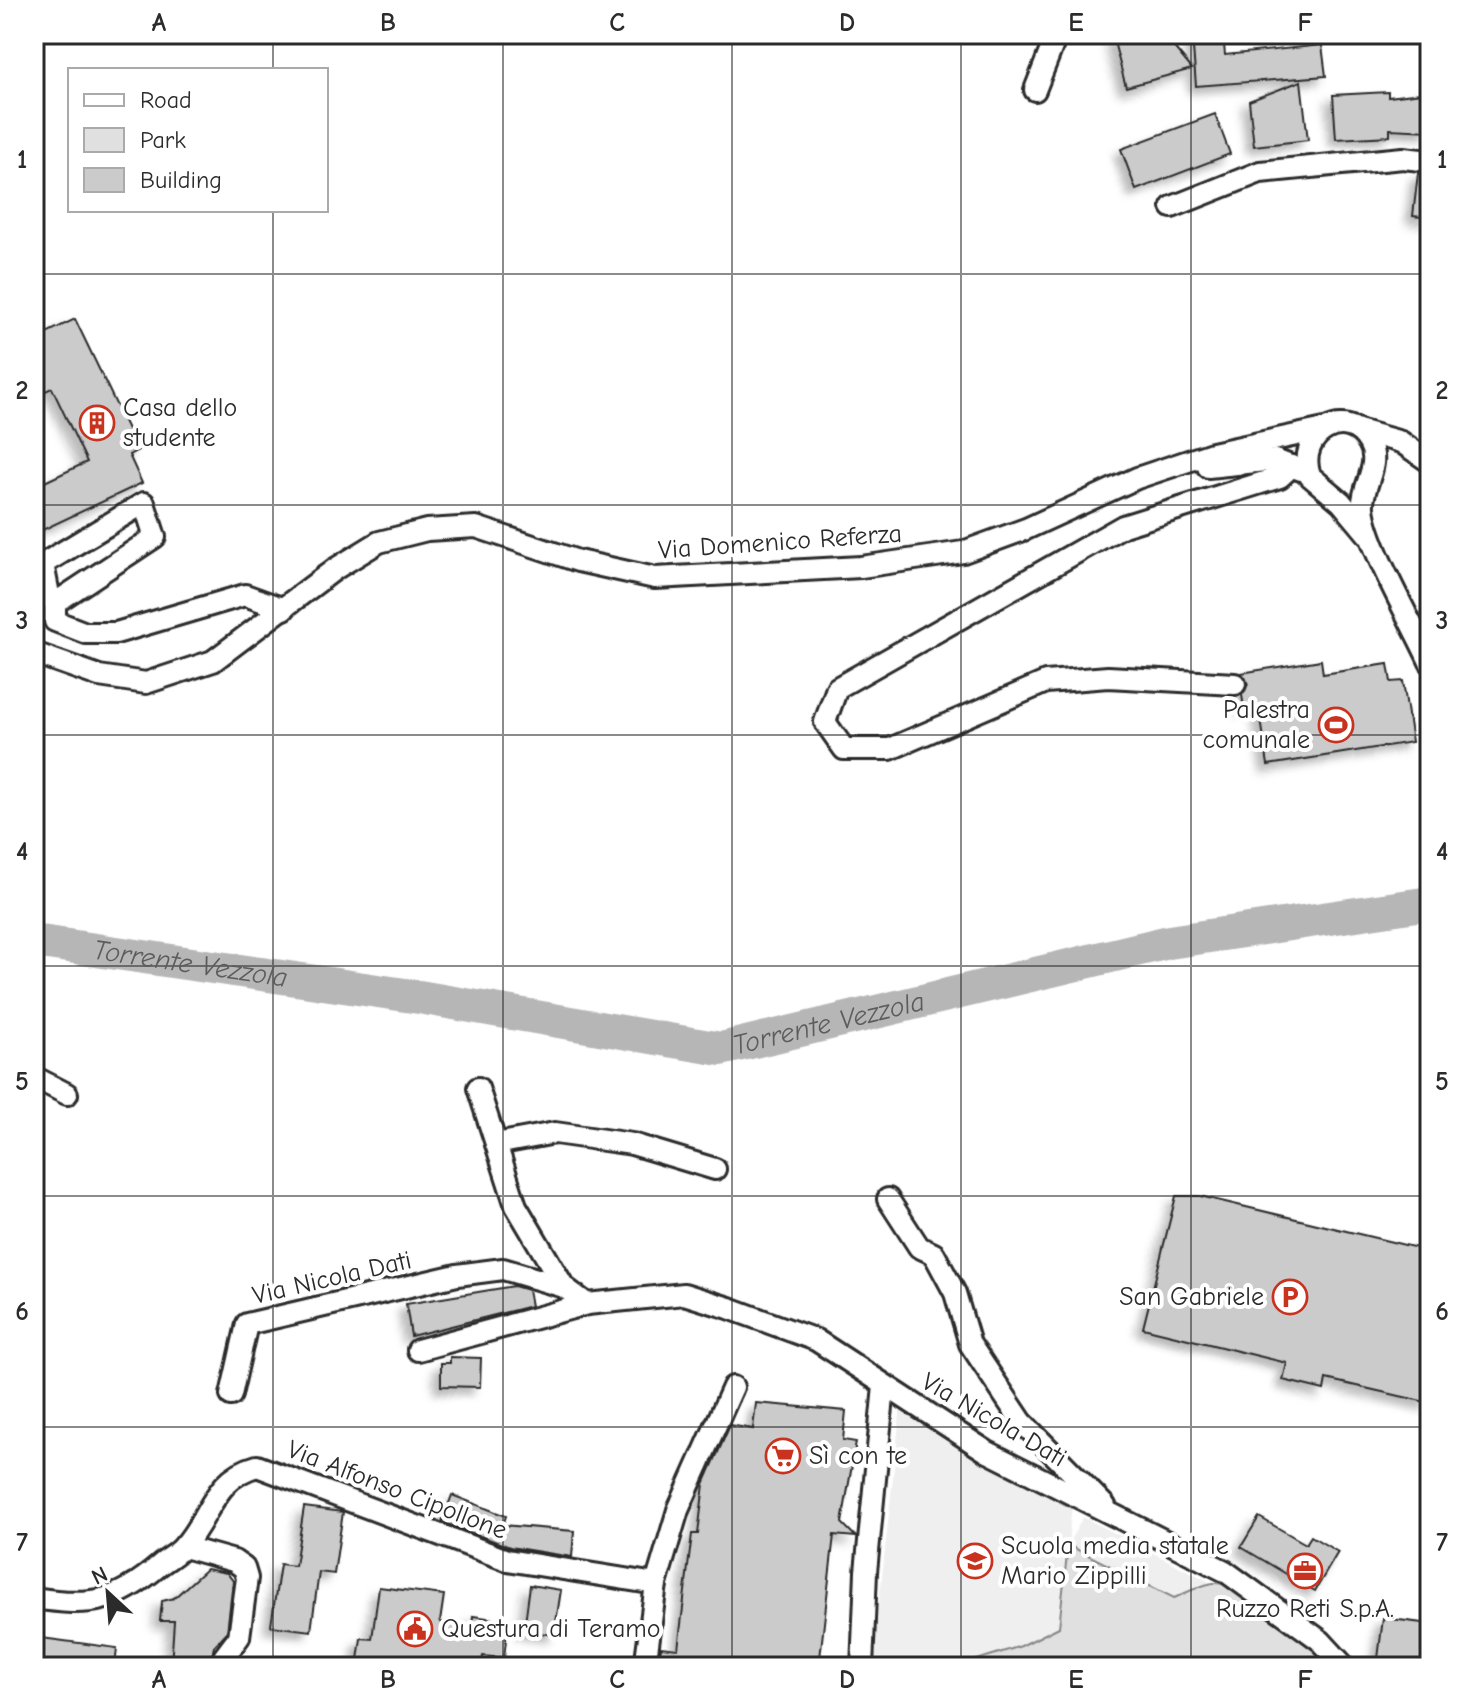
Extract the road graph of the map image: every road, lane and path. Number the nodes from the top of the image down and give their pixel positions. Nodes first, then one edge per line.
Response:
1 (1057, 34) edge
2 (1035, 90) dead end
3 (1430, 161) edge
4 (1172, 207) dead end
5 (1325, 429) junction
6 (1356, 430) junction
7 (1426, 459) edge
8 (1301, 471) junction
9 (1371, 474) junction
10 (1137, 478) junction
11 (1327, 492) junction
12 (1371, 538) junction
13 (44, 603) edge
14 (284, 609) junction
15 (34, 617) edge
16 (34, 653) edge
17 (1430, 662) edge
18 (1235, 684) dead end
19 (34, 1077) edge
20 (478, 1088) dead end
21 (67, 1094) dead end
22 (496, 1144) junction
23 (715, 1169) dead end
24 (888, 1199) dead end
25 (564, 1287) junction
26 (587, 1304) junction
27 (418, 1350) dead end
28 (884, 1386) junction
29 (733, 1387) dead end
30 (231, 1395) dead end
31 (1117, 1517) junction
32 (184, 1547) junction
33 (656, 1584) junction
34 (34, 1598) edge
35 (223, 1667) edge
36 (645, 1667) edge
37 (862, 1667) edge
38 (1345, 1667) edge

1 - 2 street
3 - 4 street
5 - 6 street
5 - 8 street
5 - 10 street, Via Domenico Referza
6 - 7 street
6 - 9 street
7 - 9 street
8 - 10 street, Via Domenico Referza
8 - 11 street
8 - 18 street
9 - 11 street
9 - 12 street
10 - 14 street, Via Domenico Referza
11 - 12 street
12 - 17 street
13 - 13 street
13 - 14 street
13 - 15 street
14 - 16 street, Via Domenico Referza
19 - 21 street
20 - 22 street
22 - 23 street
22 - 25 street
24 - 31 street
25 - 26 street, Via Nicola Dati
25 - 30 street, Via Nicola Dati
26 - 27 street, Via Nicola Dati
26 - 28 street, Via Nicola Dati
28 - 31 street, Via Nicola Dati
28 - 37 street
29 - 33 street
31 - 38 street, Via Nicola Dati
32 - 33 street, Via Alfonso Cipollone
32 - 34 street
32 - 35 street
33 - 36 street

